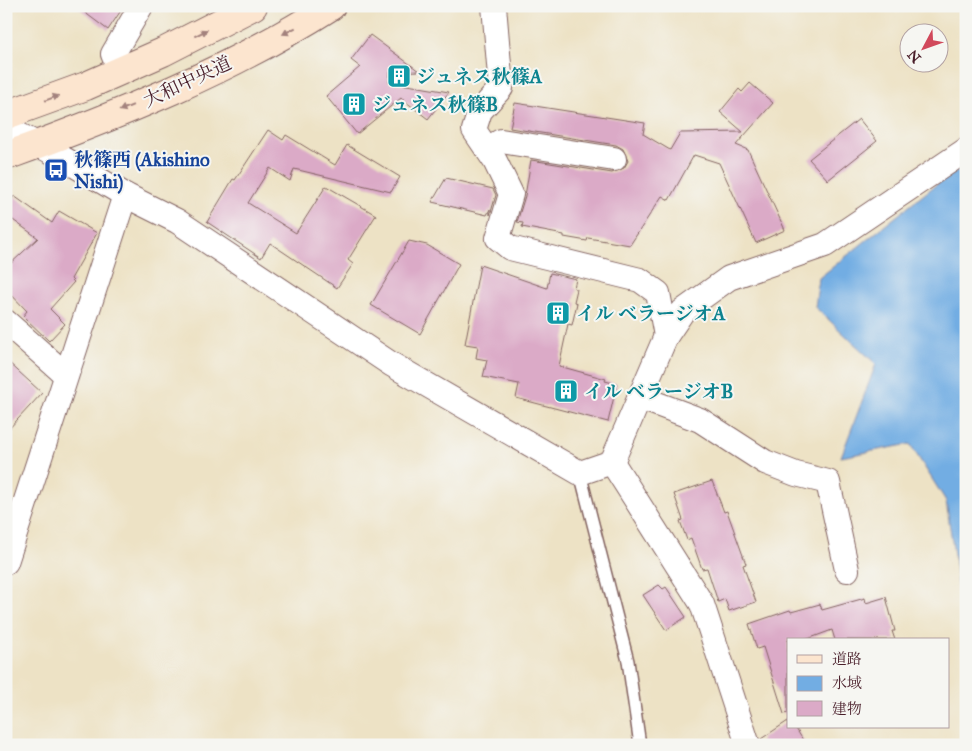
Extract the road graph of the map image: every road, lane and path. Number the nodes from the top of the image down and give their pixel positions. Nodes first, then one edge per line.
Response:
1 (141, 6) edge
2 (253, 6) edge
3 (331, 6) edge
4 (494, 6) edge
5 (120, 71) junction
6 (6, 115) edge
7 (6, 128) edge
8 (39, 144) junction
9 (487, 149) junction
10 (966, 150) edge
11 (6, 156) edge
12 (614, 160) dead end
13 (125, 195) junction
14 (6, 322) edge
15 (666, 336) junction
16 (66, 375) junction
17 (640, 398) junction
18 (612, 462) junction
19 (580, 473) junction
20 (14, 505) edge
21 (6, 562) edge
22 (847, 570) dead end
23 (640, 745) edge
24 (748, 745) edge

1 - 5 street
5 -> 2 street, 大和中央道
3 -> 8 street, 大和中央道
4 - 9 street
6 -> 5 street, 大和中央道
7 - 8 street
8 - 11 street, 大和中央道
8 - 13 street
9 - 12 street
9 - 15 street
10 - 15 street
13 - 16 street
13 - 19 street
14 - 16 street
15 - 17 street
16 - 20 street
17 - 18 street
17 - 22 street
18 - 19 street
18 - 24 street
19 - 23 lane
20 - 21 street

